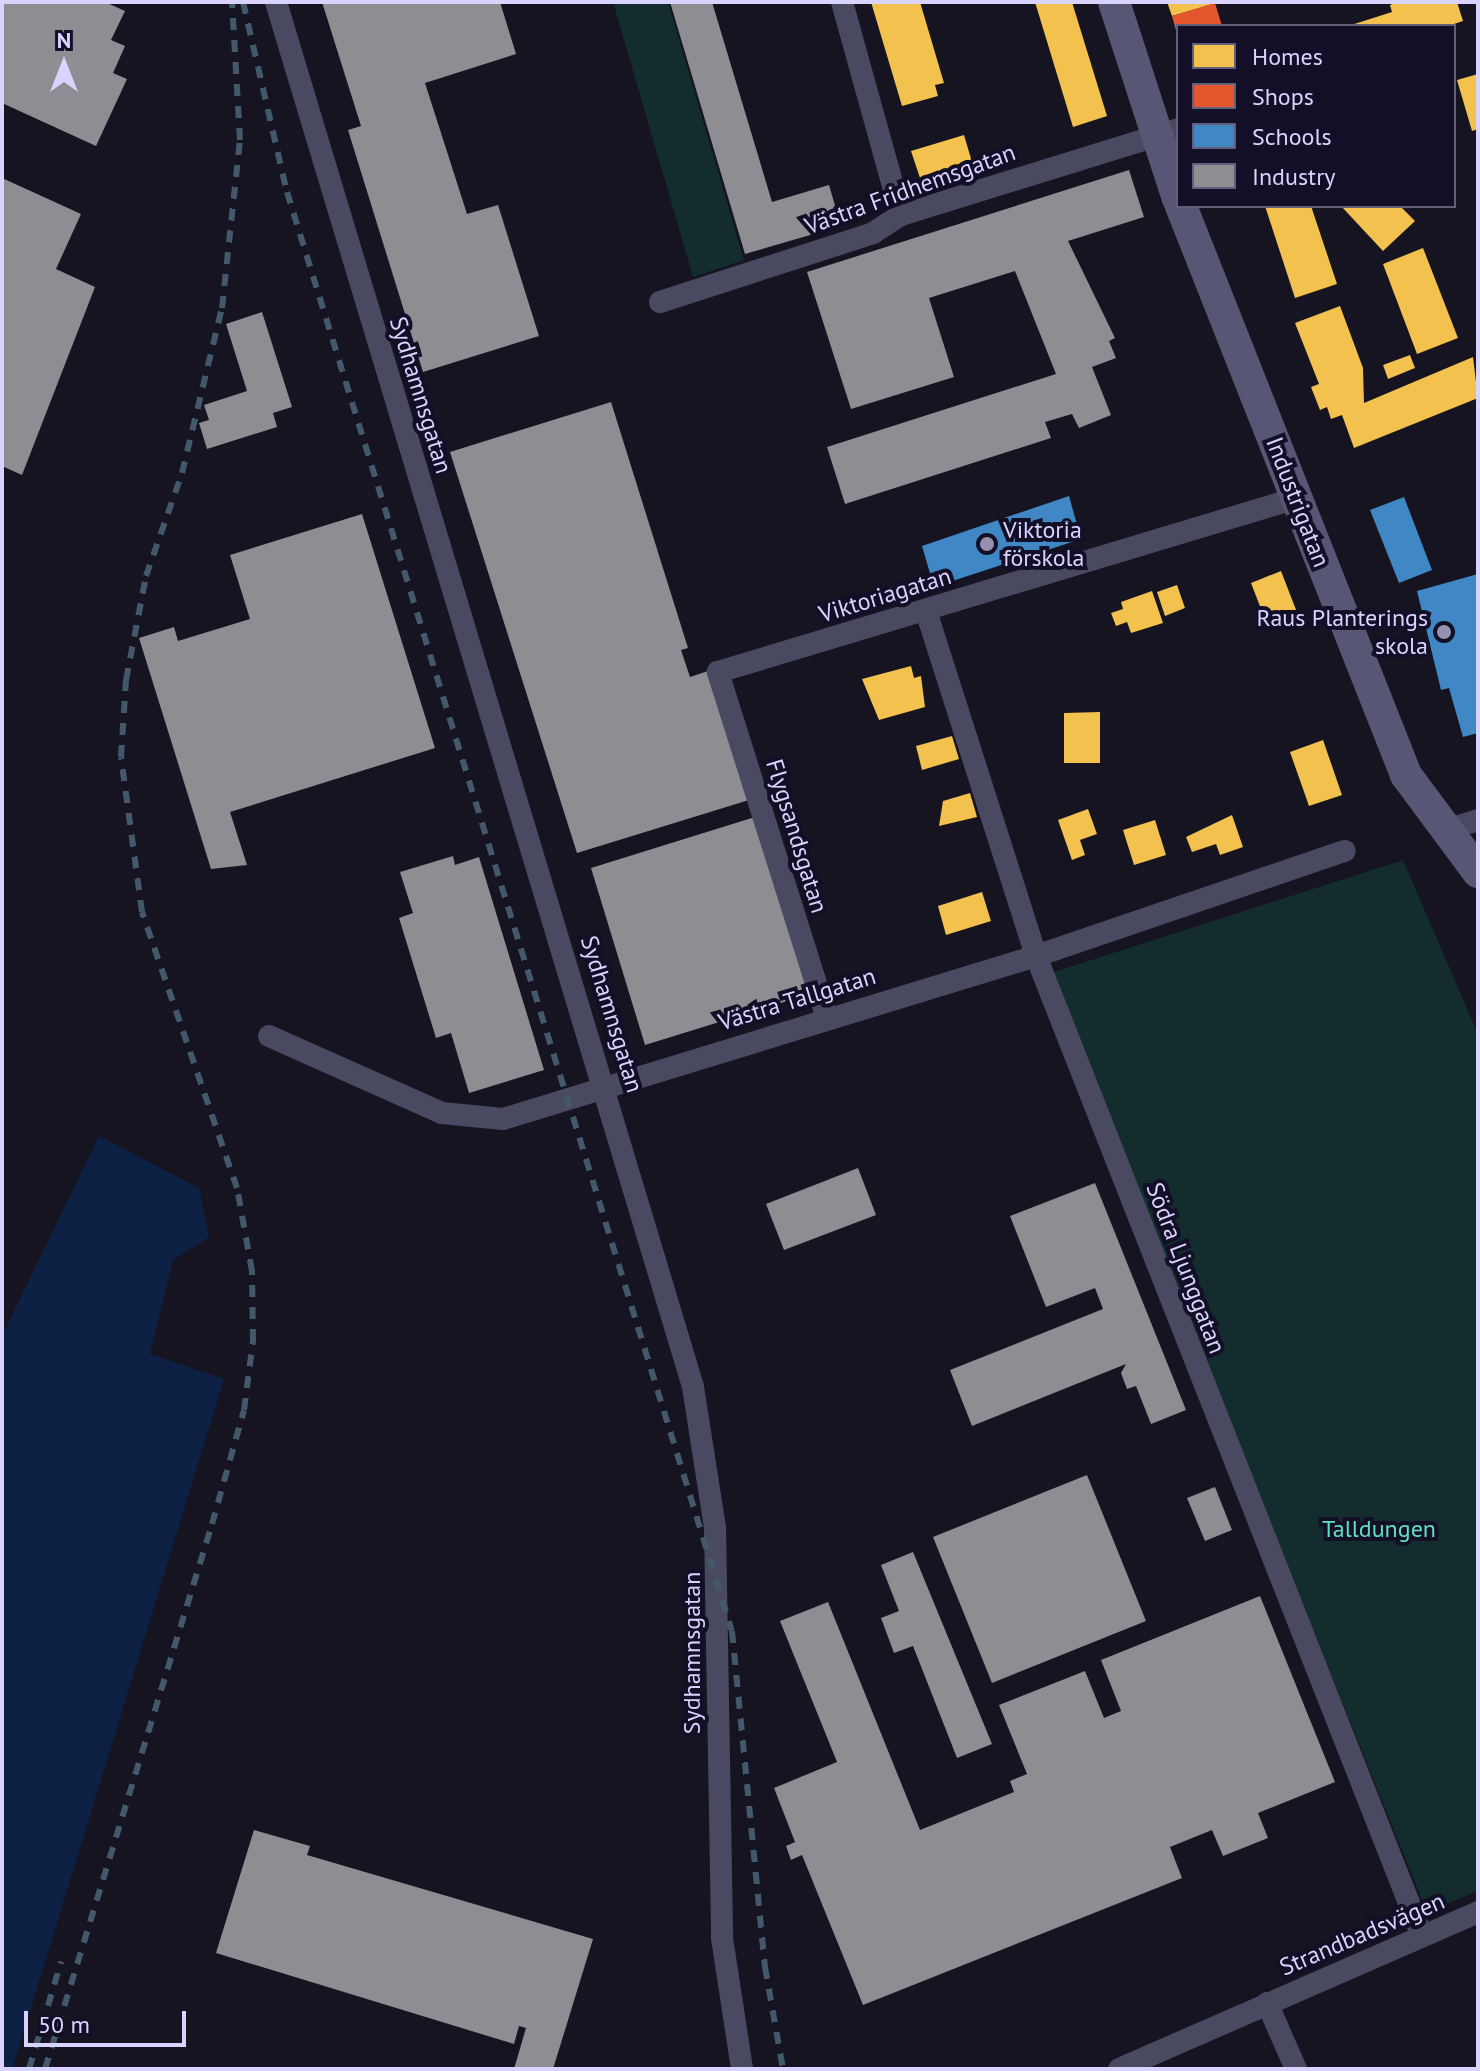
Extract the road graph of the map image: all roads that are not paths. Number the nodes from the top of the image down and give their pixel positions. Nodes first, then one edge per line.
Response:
1 (276, 2) edge
2 (842, 2) edge
3 (1114, 2) edge
4 (1166, 132) edge
5 (1176, 188) edge
6 (1182, 208) edge
7 (901, 215) junction
8 (660, 302) dead end
9 (1297, 498) junction
10 (926, 611) junction
11 (718, 672) joint
12 (1463, 824) edge
13 (1345, 851) dead end
14 (1478, 872) edge
15 (1036, 956) junction
16 (826, 1015) junction
17 (269, 1036) dead end
18 (607, 1086) junction
19 (1478, 1912) edge
20 (1422, 1936) junction
21 (1267, 2003) junction
22 (742, 2069) edge
23 (1119, 2069) edge
24 (1296, 2069) edge

1 - 18 street, Sydhamnsgatan
2 - 7 street
3 - 4 street
4 - 5 street
4 - 7 street, Västra Fridhemsgatan
6 - 9 street, Industrigatan
7 - 8 street, Västra Fridhemsgatan
9 - 10 street, Viktoriagatan
9 - 12 street, Industrigatan
10 - 11 street, Viktoriagatan
10 - 15 street, Södra Ljunggatan
11 - 16 street, Flygsandsgatan
12 - 14 street, Industrigatan
13 - 15 street, Västra Tallgatan
15 - 16 street, Västra Tallgatan
15 - 20 street, Södra Ljunggatan
16 - 18 street, Västra Tallgatan
17 - 18 street, Västra Tallgatan
18 - 22 street, Sydhamnsgatan
19 - 20 street, Strandbadsvägen
20 - 21 street, Strandbadsvägen
21 - 23 street, Strandbadsvägen
21 - 24 street, Strandbadsvägen

